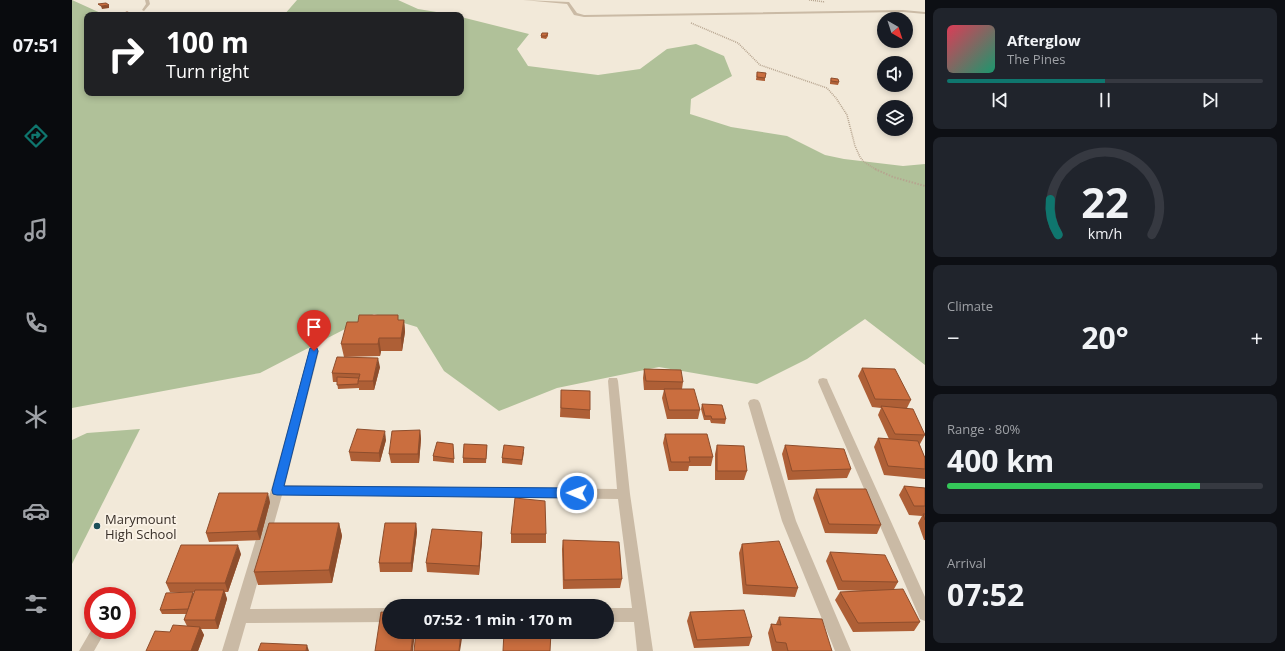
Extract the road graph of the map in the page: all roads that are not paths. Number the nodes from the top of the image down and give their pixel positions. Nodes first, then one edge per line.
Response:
1 (147, 0) edge
2 (525, 0) edge
3 (144, 10) dead end
4 (925, 13) edge
5 (314, 351) dead end
6 (613, 381) dead end
7 (823, 382) dead end
8 (754, 403) dead end
9 (277, 490) junction
10 (624, 494) junction
11 (925, 614) edge
12 (382, 615) edge
13 (614, 615) edge
14 (640, 615) junction
15 (241, 616) junction
16 (93, 639) edge
17 (86, 651) edge
18 (230, 651) edge
19 (645, 651) edge
20 (842, 651) edge

1 - 3 street
2 - 4 street
5 - 9 street
6 - 10 street
7 - 11 street
8 - 20 street
9 - 10 street
9 - 15 street
10 - 14 street
12 - 15 street
13 - 14 street
14 - 19 street
15 - 18 street
16 - 17 lane

